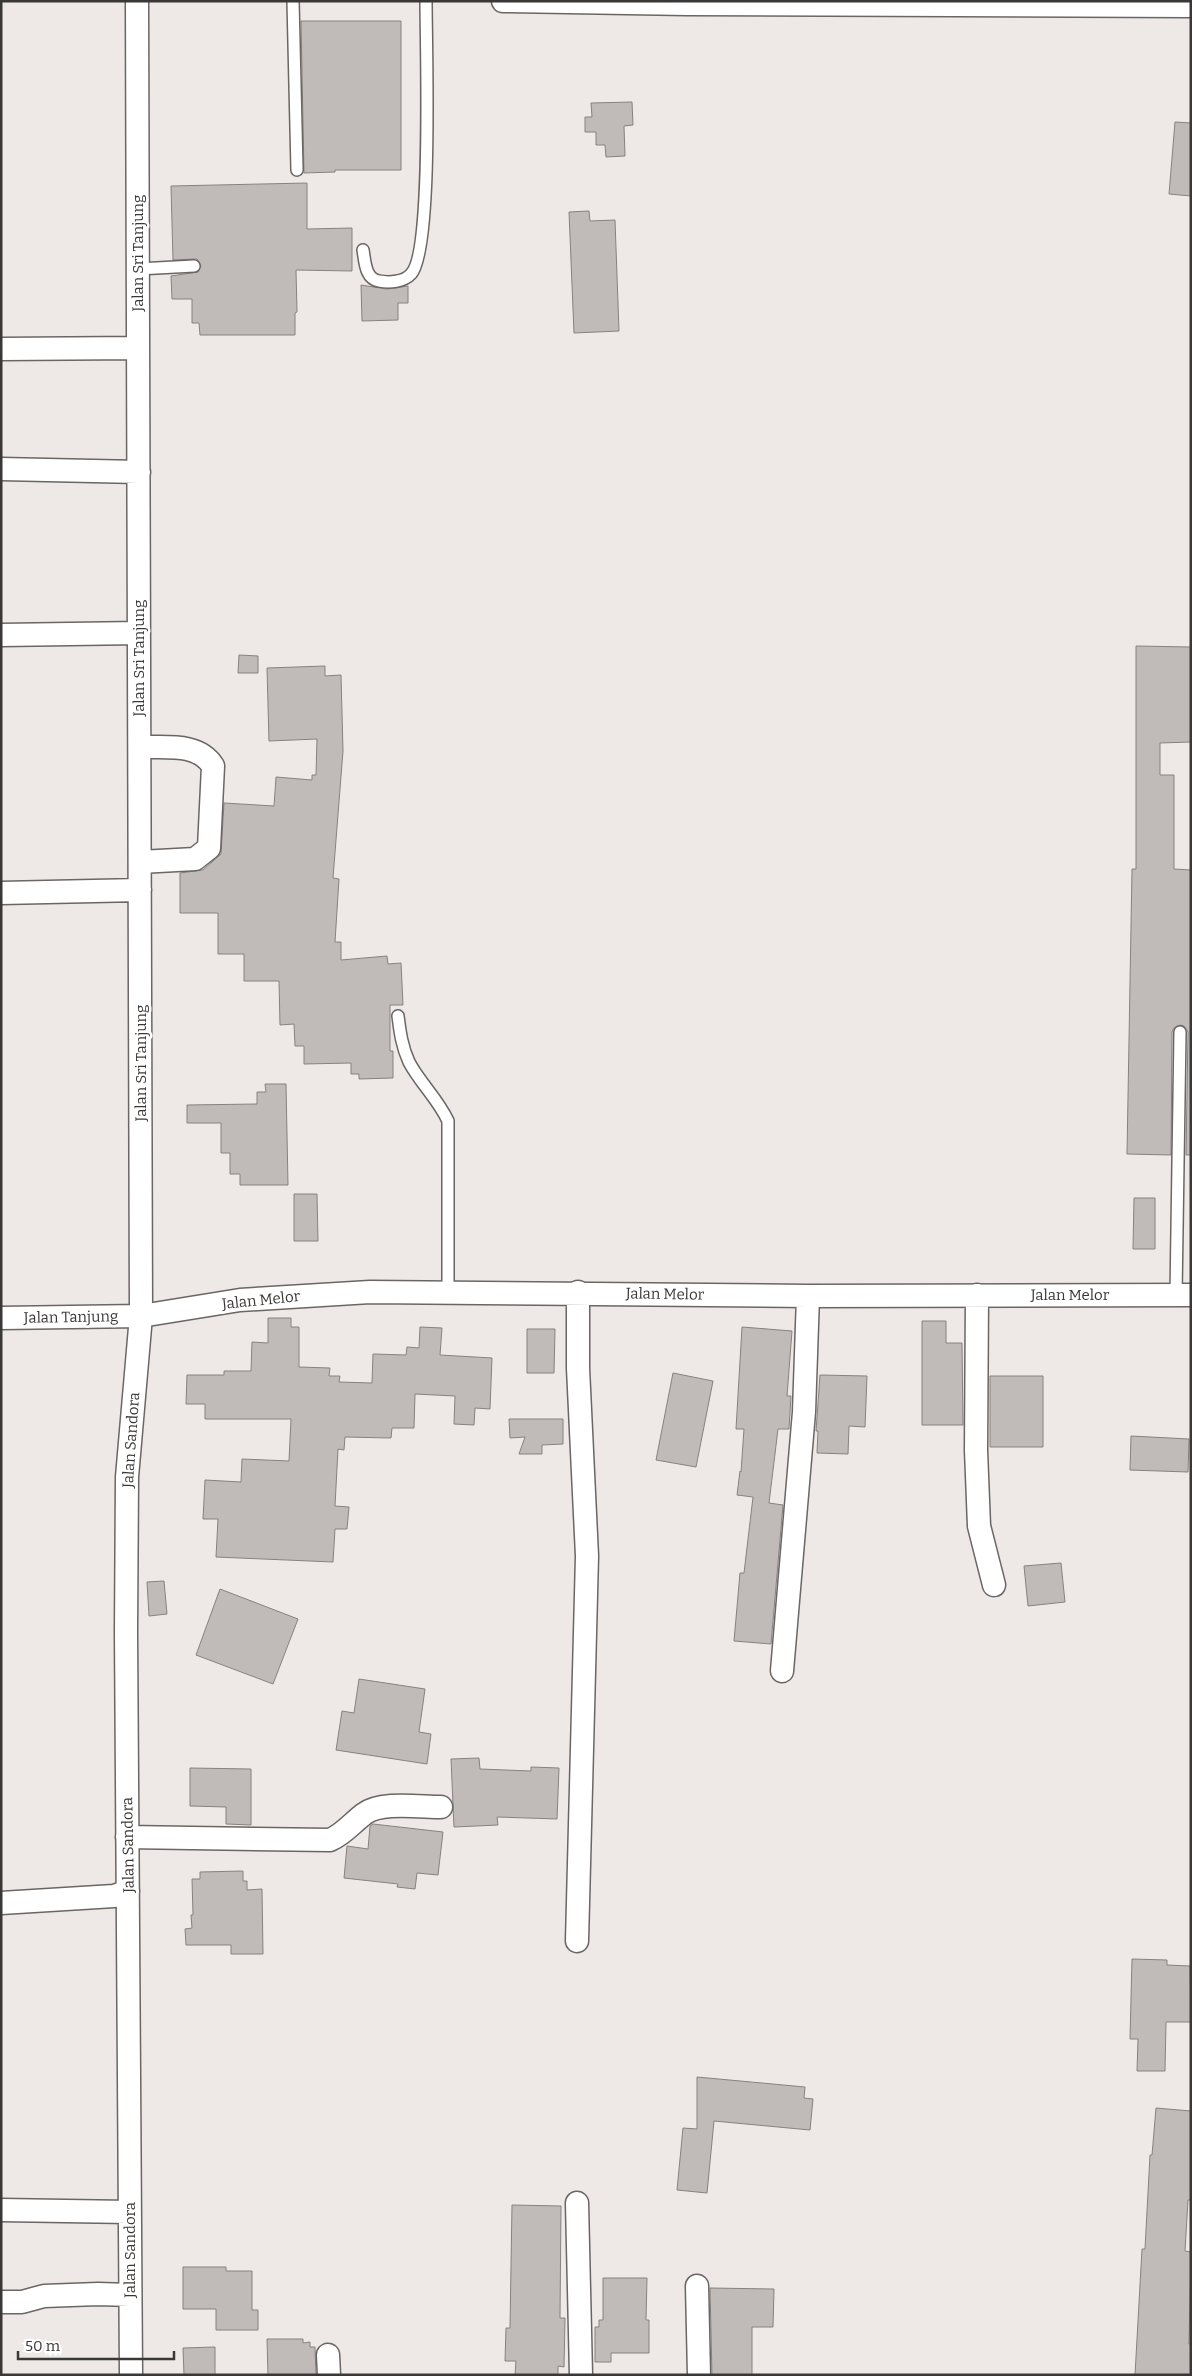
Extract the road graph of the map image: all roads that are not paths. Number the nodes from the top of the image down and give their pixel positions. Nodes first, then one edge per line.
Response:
1 (137, 1) edge
2 (293, 1) edge
3 (426, 1) edge
4 (503, 1) edge
5 (958, 3) edge
6 (1191, 6) edge
7 (297, 170) dead end
8 (363, 250) dead end
9 (194, 266) dead end
10 (138, 269) junction
11 (138, 348) junction
12 (1, 349) edge
13 (1, 469) edge
14 (139, 472) junction
15 (1, 634) edge
16 (139, 634) junction
17 (140, 747) junction
18 (140, 862) junction
19 (122, 891) junction
20 (1, 893) edge
21 (398, 1016) dead end
22 (1180, 1032) dead end
23 (448, 1292) junction
24 (578, 1292) junction
25 (1183, 1295) edge
26 (808, 1296) junction
27 (977, 1296) junction
28 (141, 1316) junction
29 (1, 1318) edge
30 (994, 1585) dead end
31 (782, 1670) dead end
32 (441, 1807) dead end
33 (127, 1837) junction
34 (121, 1894) junction
35 (1, 1903) edge
36 (577, 1941) dead end
37 (577, 2203) dead end
38 (1, 2210) edge
39 (123, 2212) junction
40 (697, 2286) dead end
41 (130, 2295) junction
42 (1, 2302) edge
43 (131, 2375) edge
44 (581, 2375) edge
45 (699, 2375) edge

1 - 10 street, Jalan Sri Tanjung
2 - 7 lane
3 - 8 lane
4 - 5 street
5 - 6 street
9 - 10 lane
10 - 11 street, Jalan Sri Tanjung
11 - 12 street
11 - 14 street, Jalan Sri Tanjung
13 - 14 street
14 - 16 street, Jalan Sri Tanjung
15 - 16 street
16 - 17 street, Jalan Sri Tanjung
17 - 18 street, Jalan Sri Tanjung
17 - 18 street
18 - 19 street, Jalan Sri Tanjung
19 - 20 street
19 - 28 street, Jalan Sri Tanjung
21 - 23 lane
22 - 25 lane
23 - 24 street, Jalan Melor
23 - 28 street, Jalan Melor
24 - 26 street, Jalan Melor
24 - 36 street
25 - 27 street, Jalan Melor
26 - 27 street, Jalan Melor
26 - 31 street
27 - 30 street
28 - 29 street, Jalan Tanjung
28 - 33 street, Jalan Sandora
32 - 33 street
33 - 34 street, Jalan Sandora
34 - 35 street
34 - 39 street, Jalan Sandora
37 - 44 street
38 - 39 street
39 - 41 street, Jalan Sandora
40 - 45 street
41 - 42 street
41 - 43 street, Jalan Sandora

